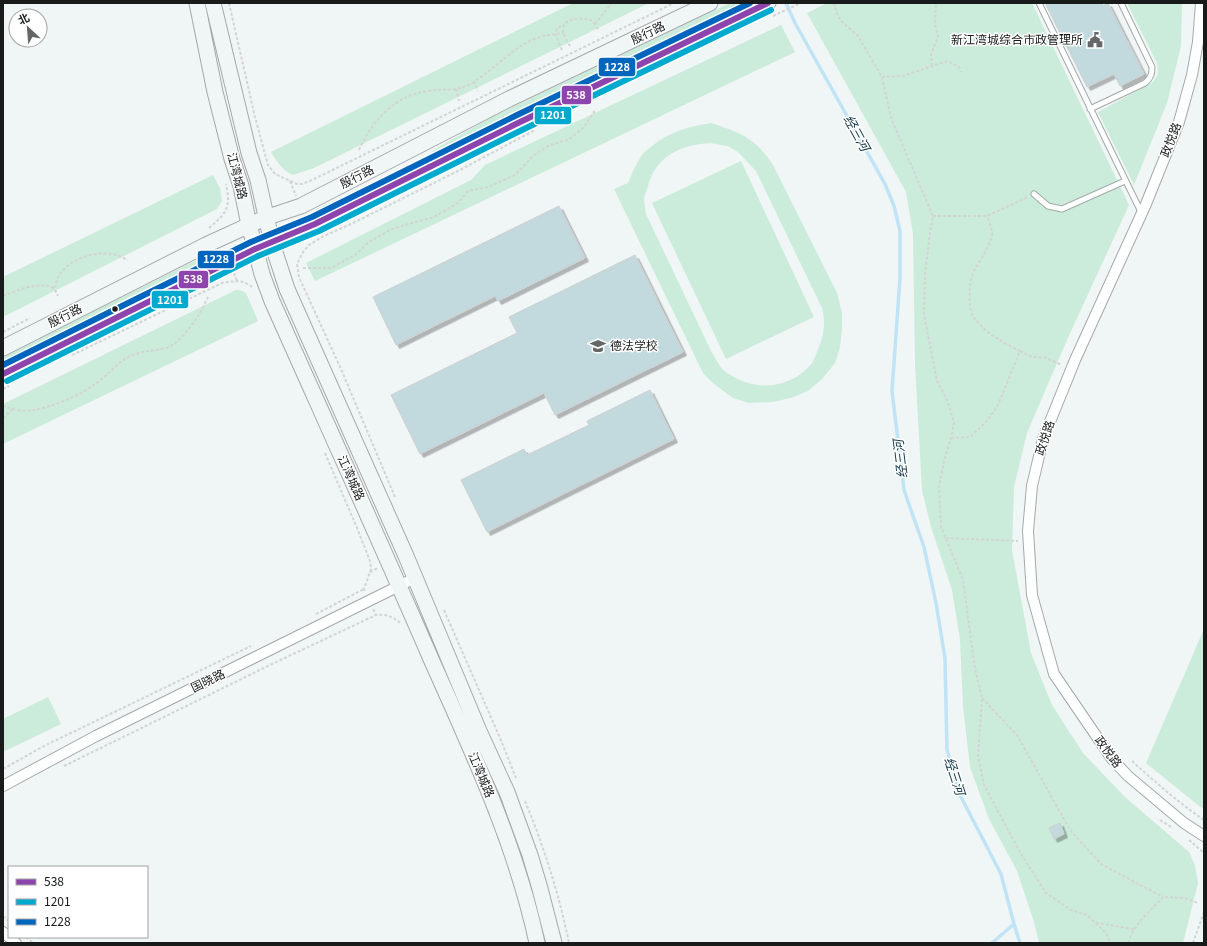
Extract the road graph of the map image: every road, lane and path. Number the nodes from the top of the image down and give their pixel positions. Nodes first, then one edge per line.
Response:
1 (197, 3) edge
2 (213, 3) edge
3 (229, 3) edge
4 (612, 3) edge
5 (674, 3) edge
6 (710, 3) edge
7 (801, 3) edge
8 (835, 3) edge
9 (936, 3) edge
10 (1038, 3) edge
11 (1121, 3) edge
12 (1201, 3) edge
13 (766, 9) edge
14 (1202, 18) edge
15 (565, 23) junction
16 (595, 24) junction
17 (599, 31) dead end
18 (564, 33) junction
19 (555, 34) junction
20 (570, 46) dead end
21 (562, 50) dead end
22 (932, 66) junction
23 (961, 72) dead end
24 (882, 77) junction
25 (474, 81) junction
26 (456, 89) junction
27 (478, 91) dead end
28 (459, 101) dead end
29 (596, 109) dead end
30 (1090, 109) junction
31 (541, 127) dead end
32 (359, 150) dead end
33 (1125, 181) junction
34 (1034, 194) joint
35 (1142, 213) junction
36 (933, 216) junction
37 (987, 216) junction
38 (265, 218) junction
39 (249, 226) junction
40 (322, 237) dead end
41 (272, 243) junction
42 (255, 249) junction
43 (128, 260) dead end
44 (303, 268) dead end
45 (54, 288) junction
46 (255, 291) dead end
47 (3, 296) edge
48 (58, 296) dead end
49 (208, 297) dead end
50 (3, 348) edge
51 (1020, 351) junction
52 (72, 356) dead end
53 (1071, 369) junction
54 (6, 380) edge
55 (3, 389) edge
56 (3, 406) edge
57 (13, 409) junction
58 (3, 418) edge
59 (951, 438) junction
60 (322, 447) dead end
61 (946, 538) junction
62 (1028, 542) junction
63 (414, 578) junction
64 (399, 586) junction
65 (364, 589) junction
66 (369, 601) junction
67 (376, 615) junction
68 (313, 616) dead end
69 (405, 630) dead end
70 (258, 643) dead end
71 (982, 698) junction
72 (1132, 761) dead end
73 (63, 767) dead end
74 (3, 769) edge
75 (3, 786) edge
76 (1204, 820) edge
77 (1204, 836) edge
78 (1163, 896) junction
79 (1198, 903) dead end
80 (1204, 912) edge
81 (1095, 923) junction
82 (1134, 929) junction
83 (537, 943) edge
84 (554, 943) edge
85 (1110, 943) edge
86 (1129, 943) edge
87 (1193, 943) edge

1 - 39 street, 江湾城路
2 - 38 street, 江湾城路
3 - 5 path
4 - 16 path
6 - 38 street, 殷行路
7 - 13 path
8 - 24 path
9 - 22 path
10 - 30 lane
11 - 30 lane
12 - 14 street, 政悦路
13 - 41 street, 殷行路
14 - 35 street, 政悦路
15 - 16 path
15 - 18 path
15 - 19 path
16 - 17 path
18 - 19 path
18 - 20 path
19 - 21 path
19 - 25 path
22 - 23 path
22 - 24 path
24 - 36 path
25 - 26 path
25 - 27 path
26 - 28 path
26 - 32 path
29 - 44 path
30 - 33 lane
31 - 40 path
33 - 34 lane
33 - 35 lane
34 - 37 path
35 - 53 street, 政悦路
36 - 37 path
36 - 59 path
37 - 51 path
38 - 39 street, 殷行路
38 - 41 street, 江湾城路
39 - 42 street, 江湾城路
39 - 50 street, 殷行路
41 - 42 street, 殷行路
41 - 63 street, 江湾城路
42 - 54 street, 殷行路
42 - 64 street, 江湾城路
43 - 45 path
45 - 47 path
45 - 48 path
46 - 52 path
49 - 57 path
51 - 53 path
51 - 59 path
53 - 62 street, 政悦路
54 - 55 path
56 - 57 path
57 - 58 path
59 - 61 path
60 - 65 path
61 - 62 path
61 - 71 path
62 - 77 street, 政悦路
63 - 64 street, 国晓路
63 - 84 street, 江湾城路
64 - 66 street, 国晓路
64 - 83 street, 江湾城路
65 - 66 path
65 - 68 path
66 - 67 path
66 - 75 street, 国晓路
67 - 69 path
67 - 73 path
70 - 74 path
71 - 78 path
71 - 81 path
72 - 76 path
78 - 79 path
78 - 82 path
80 - 87 path
81 - 82 path
81 - 85 path
82 - 86 path

